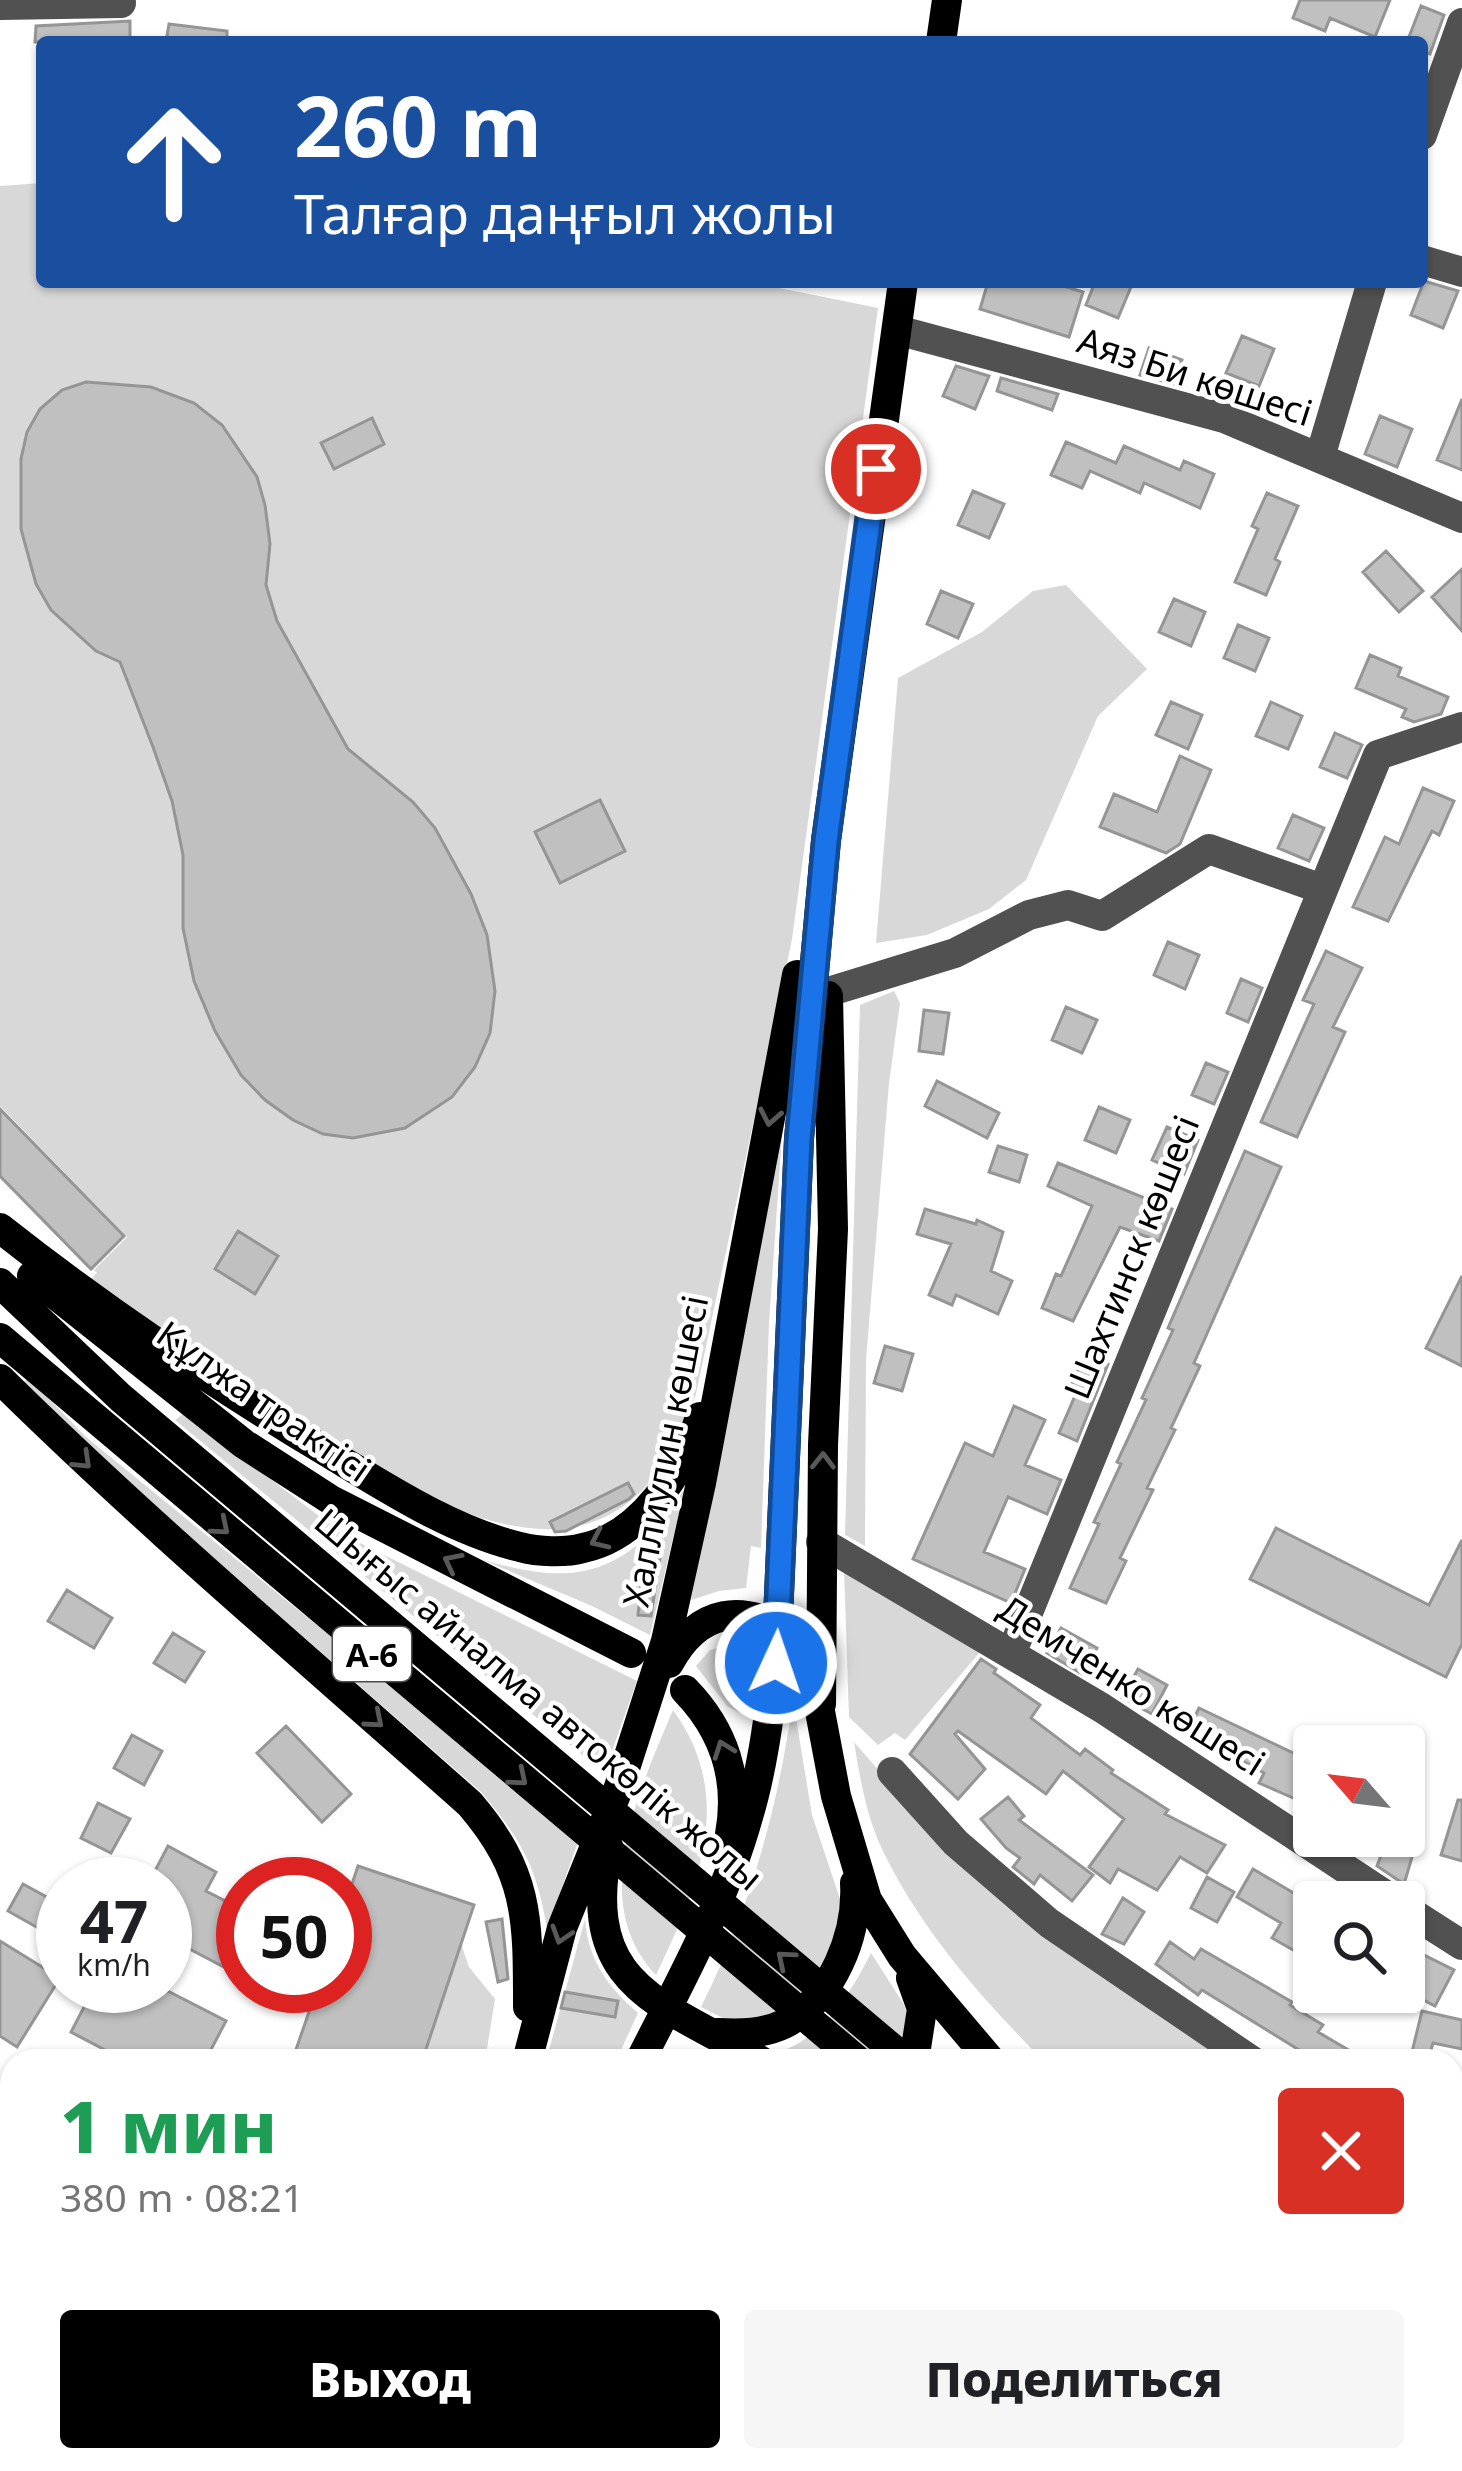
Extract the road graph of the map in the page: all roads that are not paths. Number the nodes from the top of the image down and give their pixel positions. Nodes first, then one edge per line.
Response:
1 (946, 0) edge
2 (122, 3) dead end
3 (0, 5) edge
4 (1462, 23) edge
5 (941, 36) edge
6 (1428, 118) edge
7 (1428, 262) edge
8 (1462, 272) edge
9 (902, 288) edge
10 (1370, 288) edge
11 (897, 330) junction
12 (1319, 457) junction
13 (1462, 518) edge
14 (1462, 727) edge
15 (826, 841) junction
16 (1322, 889) junction
17 (828, 992) junction
18 (0, 1228) edge
19 (0, 1249) edge
20 (0, 1283) edge
21 (734, 1302) junction
22 (0, 1338) edge
23 (0, 1379) edge
24 (821, 1542) junction
25 (632, 1654) dead end
26 (1011, 1654) junction
27 (685, 1690) dead end
28 (650, 1701) junction
29 (821, 1704) junction
30 (892, 1772) dead end
31 (620, 1787) junction
32 (854, 1863) junction
33 (1364, 1881) edge
34 (1425, 1921) edge
35 (1462, 1945) edge
36 (902, 1956) junction
37 (680, 1982) junction
38 (703, 2029) junction
39 (526, 2049) edge
40 (528, 2049) edge
41 (646, 2049) edge
42 (739, 2049) edge
43 (844, 2049) edge
44 (896, 2049) edge
45 (913, 2049) edge
46 (982, 2049) edge
47 (1234, 2049) edge

1 - 5 main road
2 - 3 street
4 - 6 street
7 - 8 street
9 - 11 main road
10 - 12 street
11 - 12 street, Аяз Би көшесі
11 - 15 main road
12 - 13 street, Аяз Би көшесі
14 - 16 street, Шахтинск көшесі
15 - 17 main road
15 -> 21 main road, Халлиулин көшесі
15 - 37 main road
16 - 17 street
16 - 26 street, Шахтинск көшесі
24 -> 17 main road
21 -> 18 main road
25 -> 19 main road, Құлжа трактісі
44 -> 20 main road, Шығыс айналма автокөлік жолы / A-6
21 - 28 main road, Халлиулин көшесі
22 -> 43 main road, Шығыс айналма автокөлік жолы / A-6
23 -> 39 main road
24 - 26 street, Демченко көшесі
24 - 29 main road
26 - 33 street, Демченко көшесі
37 -> 27 main road
28 - 29 main road
28 - 31 main road, Халлиулин көшесі
29 - 32 main road
30 - 47 street
31 - 38 main road
31 -> 40 main road, Халлиулин көшесі
32 - 36 main road
32 - 38 main road
34 - 35 street
36 - 45 main road
36 - 46 main road
37 - 41 main road
38 - 42 main road

